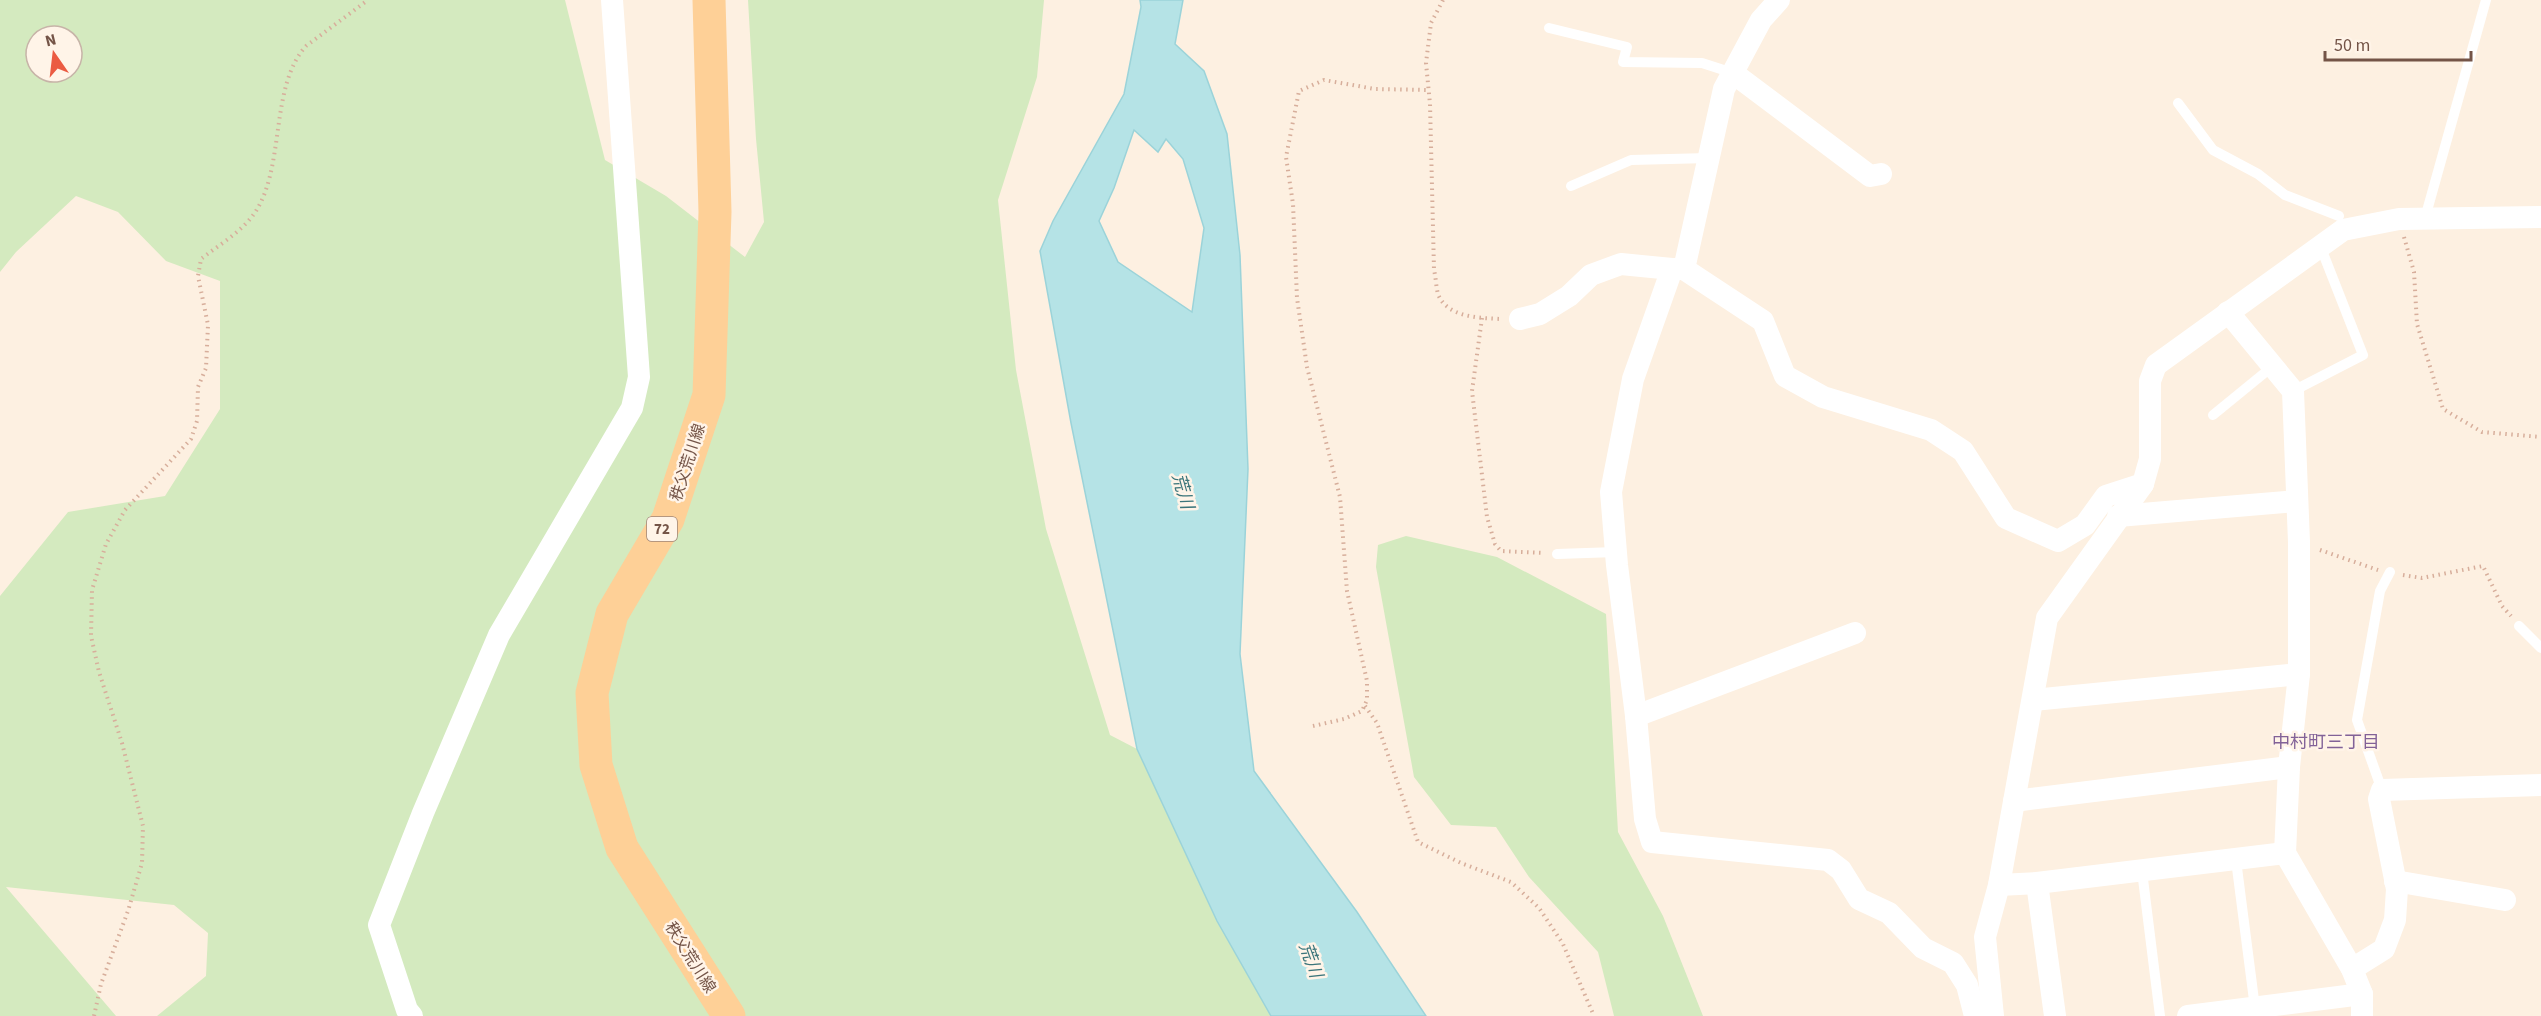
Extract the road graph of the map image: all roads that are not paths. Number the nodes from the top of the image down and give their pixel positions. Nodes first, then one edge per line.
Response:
1 (612, 0) edge
2 (709, 0) edge
3 (1779, 0) edge
4 (2486, 0) edge
5 (1549, 28) dead end
6 (1733, 72) junction
7 (2178, 103) dead end
8 (1709, 158) junction
9 (1881, 174) dead end
10 (1571, 186) dead end
11 (2339, 216) dead end
12 (2541, 217) edge
13 (2425, 218) junction
14 (2321, 248) junction
15 (1678, 269) junction
16 (2228, 312) junction
17 (1520, 319) road end
18 (2273, 366) junction
19 (2293, 391) junction
20 (2213, 415) dead end
21 (2143, 484) junction
22 (2296, 501) junction
23 (2118, 516) junction
24 (1616, 552) junction
25 (1557, 554) road end
26 (2390, 572) road end
27 (2519, 626) road end
28 (1855, 633) dead end
29 (2541, 648) edge
30 (2299, 674) junction
31 (2033, 700) junction
32 (1636, 716) junction
33 (2289, 767) junction
34 (2541, 785) edge
35 (2382, 790) junction
36 (2014, 801) junction
37 (2285, 853) junction
38 (2236, 860) junction
39 (2142, 871) junction
40 (2395, 881) junction
41 (2037, 883) junction
42 (1999, 885) junction
43 (2505, 900) dead end
44 (2352, 969) junction
45 (2362, 1005) edge
46 (2255, 1008) junction
47 (412, 1016) edge
48 (729, 1016) edge
49 (1975, 1016) edge
50 (1993, 1016) edge
51 (2055, 1016) edge
52 (2160, 1016) edge
53 (2188, 1016) edge

1 - 47 street
2 - 48 main road, 秩父荒川線 / 72
3 - 6 street
4 - 13 lane
5 - 6 lane
6 - 8 street
6 - 9 street
7 - 11 lane
8 - 10 lane
8 - 15 street
12 - 13 street
13 - 14 street
14 - 16 street
14 - 19 lane
15 - 17 street
15 - 21 street
15 - 24 street
16 - 18 street
16 - 21 street
18 - 19 street
18 - 20 lane
19 - 22 street
21 - 23 street
22 - 23 street
22 - 30 street
23 - 31 street
24 - 25 lane
24 - 32 street
26 - 35 lane
27 - 29 lane
28 - 32 street
30 - 31 street
30 - 33 street
31 - 36 street
32 - 49 street
33 - 36 street
33 - 37 street
34 - 35 street
35 - 40 street
36 - 42 street
37 - 38 street
37 - 44 street
38 - 39 street
38 - 46 lane
39 - 41 street
39 - 52 lane
40 - 43 street
40 - 44 street
41 - 42 street
41 - 51 street
42 - 50 street
44 - 45 street
45 - 46 street
46 - 53 street

